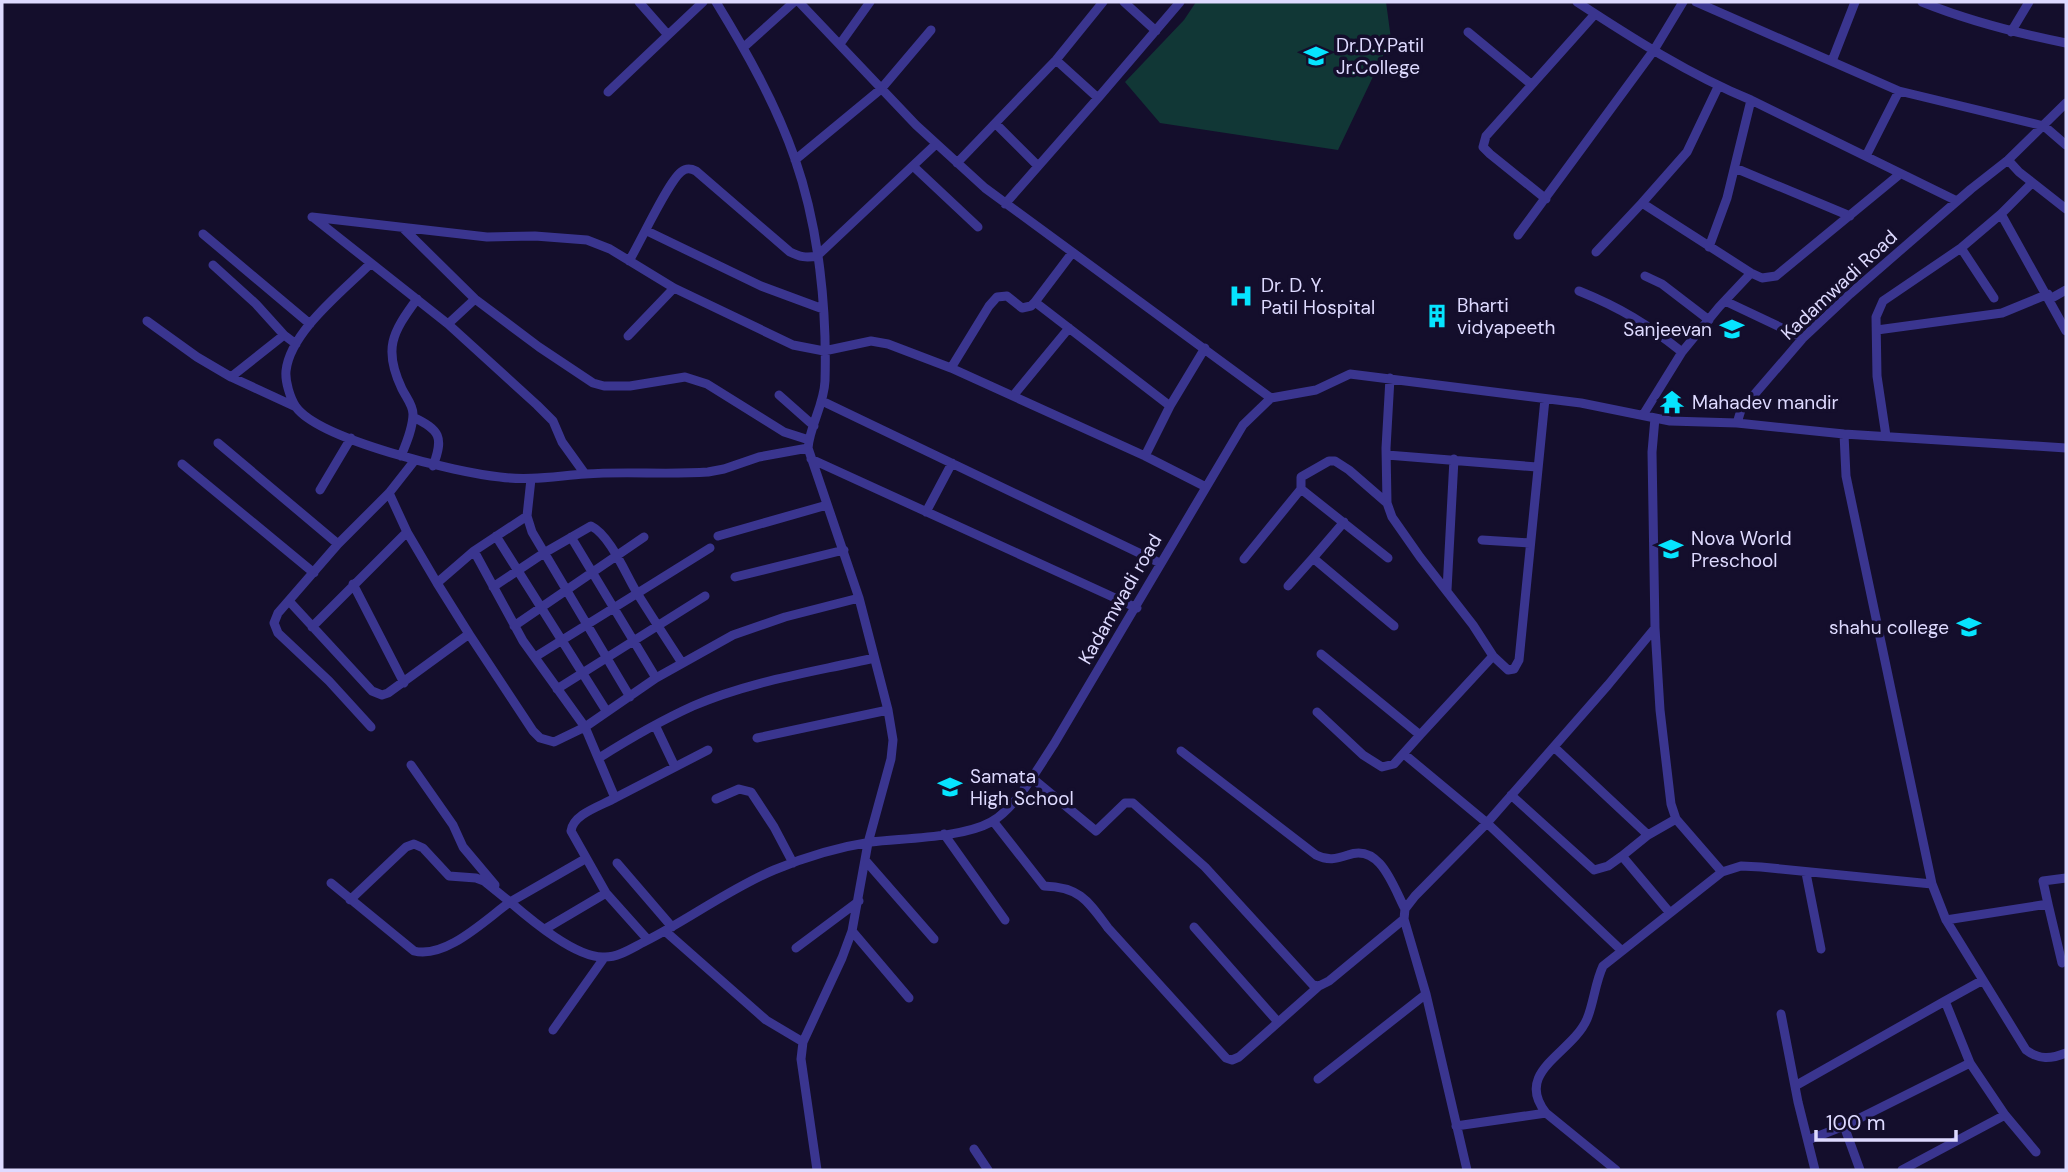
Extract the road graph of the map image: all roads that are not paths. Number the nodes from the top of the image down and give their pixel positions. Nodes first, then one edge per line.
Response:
1 (639, 2) edge
2 (716, 2) edge
3 (794, 2) edge
4 (800, 2) edge
5 (870, 2) edge
6 (1103, 2) edge
7 (1124, 2) edge
8 (1180, 2) edge
9 (1577, 2) edge
10 (1682, 2) edge
11 (1696, 2) edge
12 (1855, 2) edge
13 (1922, 2) edge
14 (2029, 2) edge
15 (697, 4) edge
16 (1595, 14) junction
17 (931, 30) dead end
18 (1156, 31) junction
19 (1468, 32) dead end
20 (2011, 32) junction
21 (668, 35) junction
22 (2066, 43) edge
23 (840, 44) junction
24 (744, 47) junction
25 (1654, 50) junction
26 (1056, 60) junction
27 (1832, 61) junction
28 (1531, 84) junction
29 (1718, 87) junction
30 (881, 89) junction
31 (1899, 91) junction
32 (608, 92) dead end
33 (1098, 98) junction
34 (1751, 100) junction
35 (2066, 103) edge
36 (996, 124) junction
37 (2044, 126) junction
38 (936, 144) junction
39 (2066, 145) edge
40 (1866, 156) junction
41 (795, 160) junction
42 (2008, 160) junction
43 (957, 163) junction
44 (913, 166) junction
45 (1038, 166) junction
46 (1735, 168) junction
47 (1900, 174) junction
48 (2032, 183) junction
49 (1546, 199) junction
50 (1957, 201) junction
51 (1642, 203) junction
52 (1005, 204) junction
53 (2066, 209) edge
54 (2001, 214) junction
55 (1850, 216) junction
56 (978, 227) dead end
57 (403, 228) junction
58 (647, 231) junction
59 (203, 234) dead end
60 (1518, 235) dead end
61 (1709, 247) junction
62 (1961, 248) junction
63 (1596, 252) dead end
64 (1072, 253) junction
65 (817, 256) junction
66 (629, 261) junction
67 (370, 264) junction
68 (213, 265) dead end
69 (1751, 273) junction
70 (1645, 276) dead end
71 (674, 288) junction
72 (2066, 290) edge
73 (1579, 291) dead end
74 (2049, 296) junction
75 (1994, 298) dead end
76 (417, 299) junction
77 (475, 299) junction
78 (1725, 301) junction
79 (1035, 302) junction
80 (823, 309) junction
81 (1709, 320) junction
82 (147, 321) dead end
83 (310, 324) junction
84 (448, 324) junction
85 (1069, 328) junction
86 (1877, 330) junction
87 (2066, 331) edge
88 (284, 335) junction
89 (628, 336) dead end
90 (1803, 338) junction
91 (296, 344) junction
92 (1205, 348) junction
93 (824, 351) junction
94 (1682, 352) junction
95 (951, 369) junction
96 (231, 377) junction
97 (1390, 378) junction
98 (779, 395) dead end
99 (1013, 396) junction
100 (1271, 398) junction
101 (1545, 399) junction
102 (822, 401) junction
103 (1170, 406) junction
104 (296, 407) junction
105 (1643, 415) junction
106 (413, 417) junction
107 (1655, 418) junction
108 (1737, 423) junction
109 (814, 426) junction
110 (1843, 433) junction
111 (1886, 436) junction
112 (351, 438) junction
113 (218, 443) dead end
114 (808, 444) junction
115 (2066, 448) edge
116 (1387, 455) junction
117 (401, 456) junction
118 (1145, 456) junction
119 (811, 459) junction
120 (1454, 459) junction
121 (415, 460) junction
122 (952, 463) junction
123 (182, 464) dead end
124 (433, 466) junction
125 (1537, 467) junction
126 (585, 474) junction
127 (531, 479) junction
128 (1206, 487) junction
129 (1301, 489) junction
130 (320, 490) dead end
131 (389, 493) junction
132 (1387, 503) junction
133 (827, 505) junction
134 (926, 512) junction
135 (527, 516) junction
136 (1344, 522) junction
137 (407, 532) junction
138 (496, 536) junction
139 (718, 536) dead end
140 (571, 537) junction
141 (644, 537) dead end
142 (1482, 540) dead end
143 (1530, 542) junction
144 (338, 544) junction
145 (710, 548) dead end
146 (845, 550) junction
147 (474, 551) junction
148 (544, 553) junction
149 (616, 556) junction
150 (1313, 558) junction
151 (1388, 558) dead end
152 (1244, 559) dead end
153 (1160, 563) junction
154 (518, 570) junction
155 (314, 573) junction
156 (591, 573) junction
157 (736, 577) dead end
158 (437, 583) junction
159 (353, 584) junction
160 (1288, 586) dead end
161 (493, 587) junction
162 (566, 590) junction
163 (1447, 590) junction
164 (637, 593) junction
165 (705, 596) dead end
166 (859, 598) junction
167 (289, 601) junction
168 (542, 607) junction
169 (612, 608) junction
170 (1136, 608) junction
171 (586, 624) junction
172 (658, 625) junction
173 (514, 626) junction
174 (1394, 626) dead end
175 (312, 627) junction
176 (1655, 628) junction
177 (470, 634) junction
178 (562, 639) junction
179 (633, 641) junction
180 (1321, 654) dead end
181 (1493, 656) junction
182 (535, 657) junction
183 (608, 657) junction
184 (874, 658) junction
185 (682, 663) junction
186 (583, 673) junction
187 (656, 678) junction
188 (404, 683) junction
189 (557, 689) junction
190 (630, 697) junction
191 (888, 710) junction
192 (607, 712) junction
193 (1317, 712) dead end
194 (655, 725) junction
195 (371, 727) dead end
196 (585, 727) junction
197 (1420, 735) junction
198 (757, 738) dead end
199 (1554, 747) junction
200 (708, 750) dead end
201 (1181, 751) dead end
202 (1404, 754) junction
203 (598, 758) junction
204 (411, 765) dead end
205 (675, 767) junction
206 (1032, 778) junction
207 (1510, 795) junction
208 (615, 798) junction
209 (716, 799) dead end
210 (1676, 819) junction
211 (993, 821) junction
212 (1487, 823) junction
213 (944, 834) junction
214 (1648, 835) junction
215 (868, 843) junction
216 (1622, 856) junction
217 (585, 859) junction
218 (865, 860) junction
219 (617, 863) dead end
220 (793, 863) junction
221 (1722, 872) junction
222 (1806, 873) junction
223 (2066, 878) edge
224 (331, 883) dead end
225 (1933, 884) junction
226 (606, 893) junction
227 (350, 900) junction
228 (859, 901) junction
229 (510, 902) junction
230 (2048, 904) junction
231 (1670, 913) junction
232 (1405, 914) junction
233 (1005, 920) dead end
234 (1946, 920) junction
235 (1194, 927) dead end
236 (545, 929) junction
237 (668, 929) junction
238 (852, 931) junction
239 (934, 939) dead end
240 (648, 940) junction
241 (796, 948) dead end
242 (1821, 949) dead end
243 (1620, 950) junction
244 (604, 958) junction
245 (2062, 963) dead end
246 (1983, 980) junction
247 (1319, 986) junction
248 (1426, 994) junction
249 (909, 998) dead end
250 (1945, 1001) junction
251 (1781, 1014) dead end
252 (1278, 1022) junction
253 (553, 1030) dead end
254 (803, 1042) junction
255 (2066, 1053) edge
256 (1970, 1063) junction
257 (1318, 1079) dead end
258 (1796, 1086) junction
259 (1546, 1113) junction
260 (2005, 1115) junction
261 (1456, 1126) junction
262 (1844, 1126) junction
263 (1808, 1140) junction
264 (974, 1149) dead end
265 (2036, 1152) dead end
266 (817, 1170) edge
267 (988, 1170) edge
268 (1467, 1170) edge
269 (1616, 1170) edge
270 (1815, 1170) edge
271 (1860, 1170) edge
272 (1902, 1170) edge

1 - 21 street
2 - 24 street
3 - 24 street
4 - 23 street
5 - 23 street
6 - 26 street
7 - 18 street
8 - 18 street
9 - 16 street
10 - 25 street
11 - 27 street
12 - 27 street
13 - 20 street
14 - 20 street
15 - 21 street
16 - 25 street
16 - 28 street
17 - 30 street
18 - 33 street
19 - 28 street
20 - 22 street
21 - 32 street
23 - 30 street
24 - 41 street
25 - 29 street
25 - 49 street
26 - 33 street
26 - 36 street
27 - 31 street
28 - 49 street
29 - 34 street
29 - 51 street
30 - 38 street
30 - 41 street
31 - 37 street
31 - 40 street
33 - 45 street
34 - 40 street
34 - 46 street
35 - 37 street, Kadamwadi Road
36 - 43 street
36 - 45 street
37 - 39 street
37 - 42 street, Kadamwadi Road
38 - 43 street
38 - 44 street
40 - 47 street
41 - 65 street
42 - 48 street
42 - 50 street, Kadamwadi Road
43 - 52 street
44 - 56 street
44 - 65 street
45 - 52 street
46 - 55 street
46 - 61 street
47 - 50 street
47 - 55 street
48 - 53 street
48 - 54 street
49 - 60 street
50 - 90 street, Kadamwadi Road
51 - 61 street
51 - 63 street
52 - 64 street
54 - 62 street
54 - 74 street
55 - 69 street
57 - 66 street
57 - 67 street
57 - 77 street
58 - 65 street
58 - 66 street
58 - 80 street
59 - 83 street
61 - 69 street
62 - 75 street
62 - 86 street
64 - 79 street
64 - 92 street
65 - 80 street
66 - 71 street
67 - 76 street
67 - 83 street
68 - 88 street
69 - 78 street
70 - 81 street
71 - 89 street
71 - 93 street
72 - 74 street
73 - 94 street
74 - 86 street
74 - 87 street
76 - 84 street
76 - 106 street
77 - 84 street
77 - 114 street
78 - 81 street
78 - 90 street
79 - 85 street
79 - 95 street
80 - 93 street
81 - 94 street
82 - 96 street
83 - 91 street
84 - 126 street
85 - 99 street
85 - 103 street
86 - 111 street
88 - 91 street
88 - 96 street
90 - 108 street, Kadamwadi Road
91 - 104 street
92 - 100 street
92 - 103 street
93 - 95 street
93 - 102 street
94 - 105 street
95 - 99 street
96 - 104 street
97 - 100 street
97 - 101 street
97 - 116 street
98 - 109 street
99 - 118 street
100 - 128 street, Kadamwadi road
101 - 105 street
101 - 125 street
102 - 109 street
102 - 122 street
103 - 118 street
104 - 112 street
105 - 107 street
106 - 117 street
106 - 124 street
107 - 108 street
107 - 176 street
108 - 110 street
109 - 114 street
110 - 111 street
110 - 225 street
111 - 115 street
112 - 117 street
112 - 130 street
113 - 144 street
114 - 119 street
114 - 126 street
116 - 120 street
116 - 132 street
117 - 121 street
118 - 128 street
119 - 133 street
119 - 134 street
120 - 125 street
120 - 163 street
121 - 124 street
121 - 131 street
122 - 134 street
122 - 153 street
123 - 155 street
124 - 127 street
125 - 143 street
126 - 127 street
127 - 135 street
128 - 153 street, Kadamwadi road
129 - 132 street
129 - 136 street
129 - 152 street
131 - 137 street
131 - 144 street
132 - 163 street
133 - 139 street
133 - 146 street
134 - 170 street
135 - 138 street
135 - 148 street
136 - 150 street
136 - 151 street
137 - 158 street
137 - 159 street
138 - 147 street
138 - 154 street
140 - 148 street
140 - 149 street
140 - 156 street
141 - 149 street
142 - 143 street
143 - 181 street
144 - 155 street
145 - 164 street
146 - 157 street
146 - 166 street
147 - 158 street
147 - 161 street
148 - 154 street
148 - 162 street
149 - 156 street
149 - 164 street
150 - 160 street
150 - 174 street
153 - 170 street, Kadamwadi road
154 - 161 street
154 - 168 street
155 - 167 street
156 - 162 street
156 - 169 street
158 - 177 street
159 - 175 street
159 - 188 street
161 - 173 street
162 - 168 street
162 - 171 street
163 - 181 street
164 - 169 street
164 - 172 street
165 - 172 street
166 - 184 street
166 - 185 street
167 - 175 street
167 - 195 street
168 - 173 street
168 - 178 street
169 - 171 street
169 - 179 street
170 - 206 street, Kadamwadi road
171 - 178 street
171 - 183 street
172 - 179 street
172 - 185 street
173 - 182 street
175 - 188 street
176 - 199 street
176 - 210 street
177 - 188 street
177 - 196 street
178 - 182 street
178 - 186 street
179 - 183 street
179 - 187 street
180 - 197 street
181 - 197 street
182 - 189 street
183 - 186 street
183 - 190 street
184 - 191 street
184 - 194 street
185 - 187 street
186 - 189 street
186 - 192 street
187 - 190 street
189 - 196 street
190 - 192 street
191 - 198 street
191 - 215 street
192 - 196 street
193 - 202 street
194 - 203 street
194 - 205 street
196 - 203 street
197 - 202 street
199 - 207 street
199 - 214 street
200 - 205 street
201 - 232 street
202 - 212 street
203 - 208 street
204 - 229 street
205 - 208 street
206 - 211 street, Kadamwadi road
206 - 247 street
207 - 212 street
207 - 216 street
208 - 217 street
209 - 220 street
210 - 214 street
210 - 221 street
211 - 213 street
211 - 252 street
212 - 232 street
212 - 243 street
213 - 215 street
213 - 233 street
214 - 216 street
215 - 218 street
215 - 220 street
216 - 231 street
217 - 226 street
217 - 229 street
218 - 228 street
218 - 239 street
219 - 237 street
220 - 237 street
221 - 222 street
221 - 231 street
222 - 225 street
222 - 242 street
223 - 230 street
224 - 227 street
225 - 234 street
226 - 236 street
226 - 240 street
227 - 229 street
227 - 229 street
228 - 238 street
228 - 241 street
229 - 236 street
230 - 234 street
230 - 245 street
231 - 243 street
232 - 247 street
232 - 248 street
234 - 246 street
235 - 252 street
236 - 244 street
237 - 240 street
237 - 254 street
238 - 249 street
238 - 254 street
240 - 244 street
243 - 259 street
244 - 253 street
246 - 250 street
246 - 255 street
247 - 252 street
248 - 257 street
248 - 261 street
250 - 256 street
250 - 258 street
251 - 258 street
254 - 266 street
256 - 260 street
256 - 262 street
258 - 263 street
259 - 261 street
259 - 269 street
260 - 265 street
260 - 272 street
261 - 268 street
262 - 263 street
262 - 271 street
263 - 270 street
264 - 267 street

